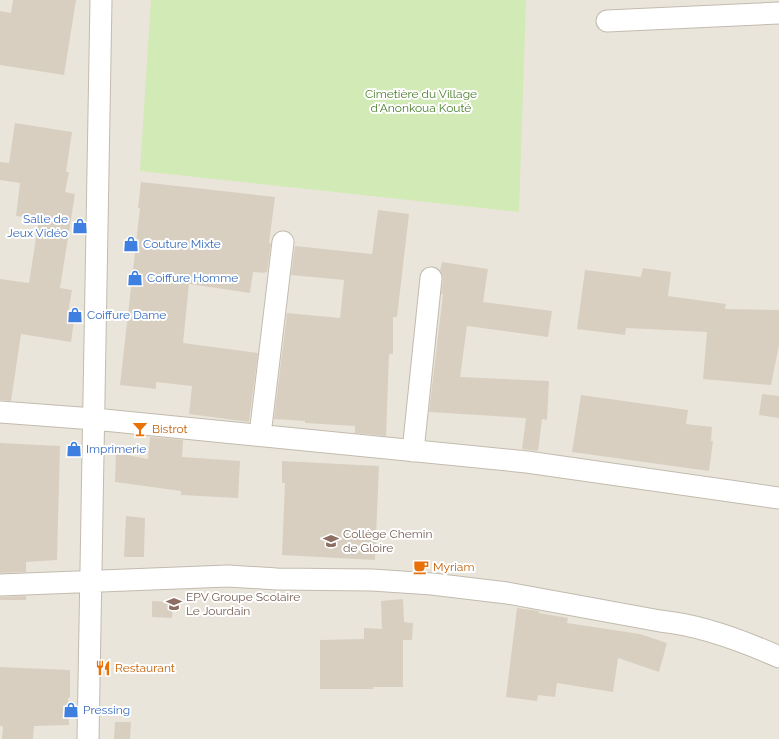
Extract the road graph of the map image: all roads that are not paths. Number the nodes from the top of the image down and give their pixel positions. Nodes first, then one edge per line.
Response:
1 (101, 0) edge
2 (779, 13) edge
3 (607, 21) dead end
4 (283, 242) dead end
5 (431, 278) dead end
6 (0, 412) edge
7 (94, 419) junction
8 (260, 435) junction
9 (413, 451) junction
10 (779, 498) edge
11 (91, 582) junction
12 (0, 585) edge
13 (779, 657) edge
14 (88, 739) edge

1 - 7 street
2 - 3 street
4 - 8 street
5 - 9 street
6 - 7 street
7 - 8 street
7 - 11 street
8 - 9 street
9 - 10 street
11 - 12 street
11 - 13 street
11 - 14 street

